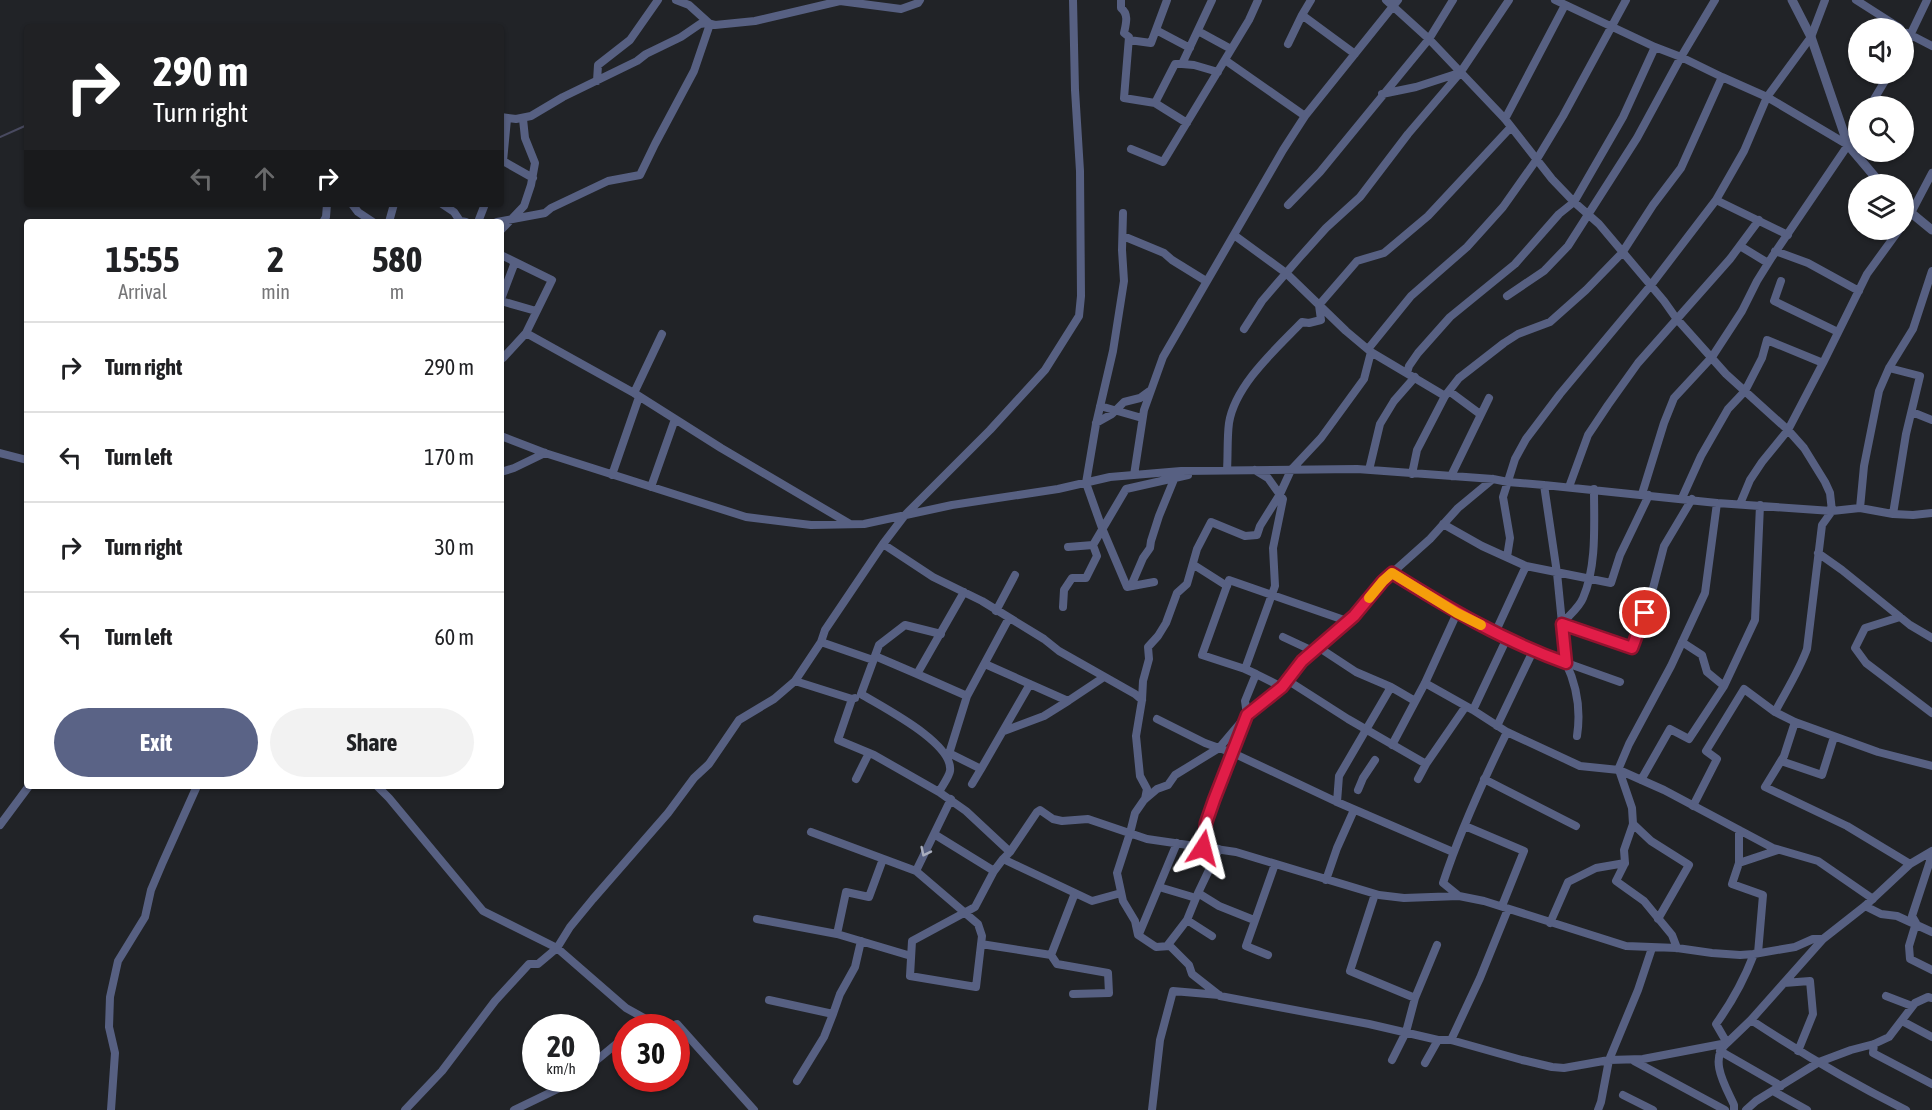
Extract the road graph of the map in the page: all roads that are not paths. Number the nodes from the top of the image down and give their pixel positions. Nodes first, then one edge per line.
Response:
1 (658, 0) edge
2 (676, 0) edge
3 (920, 0) edge
4 (1073, 0) edge
5 (1121, 0) edge
6 (1167, 0) edge
7 (1212, 0) edge
8 (1258, 0) edge
9 (1311, 0) edge
10 (1386, 0) edge
11 (1453, 0) edge
12 (1509, 0) edge
13 (1555, 0) edge
14 (1626, 0) edge
15 (1715, 0) edge
16 (1792, 0) edge
17 (1826, 0) edge
18 (1856, 0) edge
19 (1927, 0) edge
20 (1396, 3) edge
21 (1565, 5) junction
22 (1302, 15) junction
23 (1884, 18) edge
24 (1914, 18) edge
25 (710, 24) junction
26 (1611, 25) junction
27 (1156, 30) junction
28 (1198, 31) junction
29 (1914, 36) edge
30 (1811, 37) junction
31 (1129, 39) junction
32 (1429, 39) junction
33 (1288, 44) dead end
34 (1932, 46) edge
35 (1655, 47) junction
36 (1190, 48) junction
37 (1231, 50) junction
38 (1355, 54) junction
39 (1681, 57) junction
40 (1225, 60) junction
41 (1182, 64) junction
42 (1218, 72) junction
43 (1460, 73) junction
44 (1722, 77) junction
45 (597, 81) junction
46 (1382, 94) junction
47 (1767, 96) junction
48 (1155, 103) junction
49 (1305, 116) junction
50 (504, 118) edge
51 (523, 119) junction
52 (1505, 119) junction
53 (1187, 123) junction
54 (1511, 127) junction
55 (1848, 145) junction
56 (1131, 149) dead end
57 (1538, 159) junction
58 (1862, 162) edge
59 (504, 163) edge
60 (1932, 173) edge
61 (1873, 174) edge
62 (533, 178) junction
63 (1716, 200) junction
64 (1914, 200) edge
65 (1574, 202) junction
66 (1288, 205) dead end
67 (354, 207) edge
68 (446, 207) edge
69 (1123, 213) dead end
70 (1589, 214) junction
71 (1914, 216) edge
72 (514, 218) junction
73 (368, 219) edge
74 (459, 219) edge
75 (504, 220) edge
76 (1759, 220) junction
77 (504, 227) edge
78 (1932, 230) edge
79 (1234, 234) junction
80 (1788, 235) junction
81 (1122, 236) junction
82 (1892, 240) edge
83 (1740, 246) junction
84 (1775, 251) junction
85 (1622, 253) junction
86 (504, 256) edge
87 (515, 262) junction
88 (1768, 263) junction
89 (1932, 271) edge
90 (1286, 273) junction
91 (1206, 281) junction
92 (1781, 281) dead end
93 (1651, 285) junction
94 (1860, 291) junction
95 (504, 292) edge
96 (1507, 296) dead end
97 (504, 301) edge
98 (1319, 305) junction
99 (536, 311) junction
100 (1676, 318) junction
101 (1244, 329) dead end
102 (1838, 332) junction
103 (526, 333) junction
104 (662, 334) dead end
105 (1369, 350) junction
106 (504, 356) edge
107 (1712, 357) junction
108 (1823, 363) junction
109 (1889, 368) junction
110 (1411, 375) junction
111 (1151, 390) junction
112 (1745, 391) junction
113 (1447, 394) junction
114 (637, 395) junction
115 (1489, 398) dead end
116 (1100, 406) junction
117 (1117, 410) junction
118 (1912, 412) junction
119 (1480, 414) junction
120 (1142, 418) junction
121 (675, 419) junction
122 (1932, 420) edge
123 (1096, 423) junction
124 (1788, 430) junction
125 (504, 437) edge
126 (0, 453) edge
127 (545, 453) junction
128 (24, 459) edge
129 (1216, 470) junction
130 (1227, 470) junction
131 (1254, 470) junction
132 (1291, 470) junction
133 (1369, 470) junction
134 (504, 471) edge
135 (1412, 474) junction
136 (612, 475) junction
137 (1134, 475) junction
138 (1451, 476) junction
139 (1175, 477) junction
140 (1493, 479) junction
141 (1509, 482) junction
142 (1086, 483) junction
143 (1544, 484) junction
144 (651, 487) junction
145 (1569, 487) junction
146 (1594, 489) junction
147 (1280, 494) junction
148 (1645, 495) junction
149 (1682, 498) junction
150 (1692, 499) junction
151 (1718, 502) junction
152 (1740, 504) junction
153 (1760, 505) junction
154 (1860, 508) junction
155 (1832, 511) junction
156 (1932, 513) edge
157 (1893, 514) junction
158 (905, 515) junction
159 (849, 524) junction
160 (1443, 524) junction
161 (1102, 528) junction
162 (883, 544) junction
163 (1093, 544) junction
164 (1068, 547) dead end
165 (1818, 553) junction
166 (1507, 557) junction
167 (1194, 565) junction
168 (1526, 566) junction
169 (1392, 573) junction
170 (1557, 573) junction
171 (1015, 575) dead end
172 (1588, 579) junction
173 (1154, 582) dead end
174 (1131, 586) junction
175 (1227, 586) junction
176 (964, 592) junction
177 (1272, 594) junction
178 (1063, 607) dead end
179 (996, 611) junction
180 (1457, 613) junction
181 (1900, 617) junction
182 (1010, 618) junction
183 (1347, 621) junction
184 (1562, 624) junction
185 (1495, 633) junction
186 (941, 634) junction
187 (1283, 638) dead end
188 (1507, 638) junction
189 (1932, 638) edge
190 (821, 642) junction
191 (1682, 642) junction
192 (1316, 649) junction
193 (1533, 651) junction
194 (874, 658) junction
195 (1566, 663) junction
196 (985, 664) junction
197 (1245, 669) junction
198 (917, 674) junction
199 (1256, 674) junction
200 (1104, 677) junction
201 (795, 681) junction
202 (1620, 682) dead end
203 (1285, 683) junction
204 (1425, 683) junction
205 (1030, 684) junction
206 (1724, 686) junction
207 (1391, 687) junction
208 (861, 694) junction
209 (968, 696) junction
210 (852, 699) junction
211 (1068, 700) junction
212 (1142, 700) junction
213 (1415, 701) junction
214 (1469, 708) junction
215 (1775, 712) junction
216 (1932, 713) edge
217 (1247, 715) junction
218 (1157, 719) dead end
219 (1795, 722) junction
220 (1497, 726) junction
221 (1366, 729) junction
222 (1004, 731) junction
223 (1507, 732) junction
224 (1577, 736) dead end
225 (1834, 737) junction
226 (1392, 745) junction
227 (1219, 748) junction
228 (869, 753) junction
229 (1233, 753) junction
230 (949, 756) junction
231 (1375, 760) dead end
232 (1781, 762) junction
233 (1426, 764) junction
234 (1932, 766) edge
235 (981, 769) junction
236 (1619, 770) junction
237 (856, 779) dead end
238 (1418, 779) dead end
239 (1484, 779) junction
240 (1641, 780) junction
241 (972, 784) dead end
242 (27, 789) edge
243 (196, 789) edge
244 (380, 789) edge
245 (1358, 790) dead end
246 (939, 792) junction
247 (951, 799) junction
248 (1145, 799) junction
249 (1337, 802) junction
250 (1693, 806) junction
251 (1354, 810) junction
252 (1633, 824) junction
253 (0, 825) edge
254 (1465, 826) junction
255 (1576, 826) dead end
256 (1739, 830) junction
257 (811, 832) dead end
258 (1130, 833) junction
259 (934, 834) junction
260 (1177, 843) junction
261 (1203, 848) junction
262 (1219, 849) junction
263 (1780, 850) junction
264 (1010, 852) junction
265 (1453, 852) junction
266 (1932, 855) edge
267 (882, 859) junction
268 (1002, 859) junction
269 (1624, 863) junction
270 (1739, 863) junction
271 (1275, 864) junction
272 (1910, 864) junction
273 (916, 871) junction
274 (994, 871) junction
275 (1326, 879) junction
276 (1160, 887) junction
277 (1075, 893) junction
278 (1121, 893) junction
279 (1375, 894) junction
280 (1197, 896) junction
281 (1459, 896) junction
282 (1872, 899) junction
283 (1864, 906) junction
284 (1505, 907) junction
285 (964, 912) junction
286 (757, 919) dead end
287 (1658, 919) junction
288 (1187, 920) junction
289 (1254, 920) junction
290 (1550, 923) junction
291 (1916, 923) junction
292 (1932, 932) edge
293 (837, 934) junction
294 (1138, 935) junction
295 (1212, 936) dead end
296 (1823, 939) junction
297 (861, 941) junction
298 (981, 944) junction
299 (1437, 945) dead end
300 (1167, 946) junction
301 (557, 948) junction
302 (1652, 948) junction
303 (1677, 948) junction
304 (1756, 954) junction
305 (1051, 955) junction
306 (1268, 955) dead end
307 (911, 956) junction
308 (1932, 970) edge
309 (1784, 983) junction
310 (1073, 994) dead end
311 (1220, 996) junction
312 (1886, 996) dead end
313 (1415, 998) junction
314 (1932, 998) edge
315 (770, 1000) dead end
316 (1912, 1006) junction
317 (637, 1014) edge
318 (832, 1014) junction
319 (1751, 1020) junction
320 (1902, 1021) junction
321 (1406, 1032) junction
322 (1932, 1037) edge
323 (690, 1039) edge
324 (1438, 1040) junction
325 (1451, 1040) junction
326 (1727, 1043) junction
327 (1874, 1044) junction
328 (612, 1047) edge
329 (1720, 1051) junction
330 (1798, 1051) junction
331 (600, 1057) edge
332 (1626, 1059) junction
333 (1392, 1060) dead end
334 (1609, 1060) junction
335 (1819, 1062) junction
336 (1425, 1063) dead end
337 (797, 1081) dead end
338 (1932, 1084) edge
339 (1781, 1086) junction
340 (1773, 1091) junction
341 (551, 1092) edge
342 (1623, 1095) dead end
343 (111, 1110) edge
344 (405, 1110) edge
345 (514, 1110) edge
346 (754, 1110) edge
347 (1152, 1110) edge
348 (1598, 1110) edge
349 (1653, 1110) edge
350 (1725, 1110) edge
351 (1734, 1110) edge
352 (1746, 1110) edge
353 (1807, 1110) edge
354 (1906, 1110) edge

1 - 45 street
2 - 25 street
3 - 25 street
4 - 158 street
5 - 31 street
6 - 27 street
7 - 28 street
8 - 37 street
9 - 22 street
10 - 20 street
11 - 32 street
12 - 43 street
13 - 21 street
14 - 26 street
15 - 39 street
16 - 30 street
17 - 30 street
18 - 23 street
19 - 24 street
20 - 32 street
20 - 38 street
21 - 26 street
21 - 52 street
22 - 33 street
22 - 38 street
25 - 45 street
25 - 72 street
26 - 35 street
26 - 57 street
27 - 31 street
27 - 36 street
28 - 36 street
28 - 37 street
29 - 34 street
30 - 47 street
30 - 55 street
31 - 48 street
32 - 43 street
32 - 46 street
35 - 39 street
35 - 65 street
36 - 41 street
37 - 40 street
38 - 49 street
39 - 44 street
39 - 70 street
40 - 42 street
40 - 49 street
41 - 42 street
41 - 48 street
42 - 53 street
43 - 46 street
43 - 52 street
43 - 90 street
44 - 47 street
44 - 85 street
45 - 51 street
46 - 66 street
47 - 55 street
47 - 63 street
48 - 53 street
49 - 79 street
50 - 51 street
51 - 62 street
52 - 54 street
53 - 56 street
54 - 57 street
54 - 98 street
55 - 80 street
57 - 65 street
57 - 105 street
58 - 61 street
59 - 62 street
60 - 64 street
62 - 72 street
63 - 76 street
63 - 93 street
65 - 70 street
65 - 110 street
67 - 73 street
68 - 74 street
69 - 81 street
70 - 85 street
70 - 96 street
71 - 78 street
72 - 75 street
72 - 77 street
76 - 80 street
76 - 83 street
79 - 90 street
79 - 91 street
80 - 84 street
81 - 91 street
81 - 116 street
82 - 94 street
83 - 88 street
83 - 100 street
84 - 88 street
84 - 94 street
85 - 93 street
85 - 113 street
86 - 87 street
87 - 95 street
87 - 99 street
88 - 107 street
89 - 109 street
90 - 98 street
90 - 101 street
91 - 111 street
92 - 102 street
93 - 100 street
93 - 141 street
94 - 102 street
97 - 99 street
98 - 105 street
98 - 130 street
99 - 103 street
100 - 107 street
100 - 145 street
102 - 108 street
103 - 106 street
103 - 114 street
104 - 114 street
105 - 110 street
105 - 132 street
107 - 112 street
107 - 148 street
108 - 112 street
108 - 124 street
109 - 118 street
109 - 154 street
110 - 113 street
110 - 133 street
111 - 117 street
111 - 120 street
112 - 124 street
112 - 149 street
113 - 119 street
113 - 135 street
114 - 121 street
114 - 136 street
115 - 119 street
116 - 117 street
116 - 123 street
117 - 120 street
117 - 123 street
118 - 122 street
118 - 157 street
119 - 138 street
120 - 137 street
121 - 144 street
121 - 159 street
123 - 142 street
124 - 152 street
124 - 155 street
125 - 127 street
126 - 128 street
127 - 134 street
127 - 136 street
129 - 130 street
129 - 137 street
129 - 139 street
130 - 131 street
131 - 132 street
131 - 147 street
132 - 133 street
132 - 147 street
133 - 135 street
135 - 138 street
136 - 144 street
137 - 142 street
138 - 140 street
139 - 161 street
139 - 174 street
140 - 141 street
140 - 160 street
141 - 143 street
141 - 166 street
142 - 158 street
142 - 161 street
143 - 145 street
143 - 170 street
144 - 159 street
145 - 146 street
146 - 148 street
146 - 172 street
147 - 167 street
147 - 177 street
148 - 149 street
148 - 172 street
149 - 150 street
150 - 151 street
150 - 184 street
151 - 152 street
151 - 191 street
152 - 153 street
153 - 155 street
153 - 206 street
154 - 155 street
154 - 157 street
155 - 165 street
156 - 157 street
158 - 159 street
158 - 162 street
160 - 166 street
160 - 169 street
161 - 163 street
161 - 174 street
162 - 176 street
162 - 190 street
163 - 164 street
163 - 178 street
165 - 181 street
165 - 215 street
166 - 168 street
167 - 175 street
167 - 212 street
168 - 170 street
168 - 185 street
169 - 180 street
169 - 183 street
170 - 172 street
170 - 184 street
171 - 179 street
172 - 184 street
173 - 174 street
175 - 177 street
175 - 197 street
176 - 179 street
176 - 186 street
177 - 183 street
177 - 197 street
179 - 182 street
180 - 185 street
180 - 204 street
181 - 189 street
181 - 216 street
182 - 196 street
182 - 200 street
183 - 192 street
184 - 195 street
185 - 188 street
186 - 194 street
186 - 198 street
187 - 192 street
188 - 193 street
188 - 214 street
190 - 194 street
190 - 201 street
191 - 206 street
191 - 236 street
192 - 203 street
192 - 207 street
193 - 195 street
193 - 220 street
194 - 198 street
194 - 208 street
195 - 202 street
195 - 224 street
196 - 205 street
196 - 209 street
197 - 199 street
198 - 209 street
199 - 203 street
199 - 217 street
200 - 211 street
200 - 212 street
201 - 210 street
201 - 301 street
203 - 217 street
203 - 221 street
204 - 213 street
204 - 214 street
205 - 211 street
205 - 222 street
206 - 240 street
207 - 213 street
207 - 221 street
208 - 210 street
208 - 230 street
209 - 230 street
210 - 228 street
211 - 222 street
212 - 248 street
213 - 226 street
214 - 220 street
214 - 233 street
215 - 219 street
215 - 250 street
217 - 227 street
217 - 229 street
218 - 227 street
219 - 225 street
219 - 232 street
220 - 223 street
221 - 226 street
221 - 249 street
222 - 235 street
223 - 236 street
223 - 239 street
225 - 232 street
225 - 234 street
226 - 233 street
227 - 229 street
227 - 248 street
228 - 237 street
228 - 246 street
229 - 249 street
229 - 261 street
230 - 235 street
230 - 246 street
231 - 245 street
232 - 272 street
233 - 238 street
235 - 241 street
236 - 240 street
236 - 252 street
239 - 254 street
239 - 255 street
240 - 250 street
242 - 253 street
243 - 343 street
244 - 301 street
246 - 247 street
247 - 259 street
247 - 264 street
248 - 258 street
249 - 251 street
250 - 256 street
251 - 265 street
251 - 275 street
252 - 269 street
252 - 287 street
254 - 265 street
254 - 284 street
256 - 263 street
256 - 270 street
257 - 267 street
258 - 260 street
258 - 264 street
258 - 278 street
259 -> 273 street
259 - 274 street
260 - 261 street
260 - 276 street
261 - 262 street
262 - 271 street
262 - 280 street
263 - 270 street
263 - 282 street
264 - 268 street
265 - 281 street
266 - 272 street
266 - 291 street
267 - 273 street
267 - 293 street
268 - 274 street
268 - 277 street
269 - 287 street
269 - 290 street
270 - 304 street
271 - 275 street
271 - 289 street
272 - 282 street
273 - 285 street
274 - 285 street
275 - 279 street
276 - 280 street
276 - 294 street
277 - 278 street
277 - 305 street
278 - 294 street
279 - 281 street
279 - 313 street
280 - 288 street
280 - 289 street
281 - 284 street
282 - 283 street
283 - 291 street
283 - 296 street
284 - 290 street
284 - 325 street
285 - 298 street
285 - 307 street
286 - 293 street
287 - 303 street
288 - 295 street
288 - 300 street
289 - 306 street
290 - 302 street
291 - 292 street
291 - 308 street
293 - 297 street
294 - 300 street
296 - 304 street
296 - 309 street
297 - 307 street
297 - 318 street
298 - 305 street
298 - 307 street
299 - 313 street
300 - 311 street
301 - 317 street
301 - 344 street
302 - 303 street
302 - 334 street
303 - 304 street
304 - 326 street
305 - 310 street
309 - 319 street
309 - 330 street
311 - 321 street
311 - 347 street
312 - 316 street
313 - 321 street
314 - 316 street
315 - 318 street
316 - 320 street
318 - 337 street
319 - 326 street
319 - 330 street
320 - 322 street
320 - 327 street
321 - 324 street
321 - 333 street
323 - 346 street
324 - 325 street
324 - 336 street
325 - 334 street
326 - 329 street
326 - 332 street
327 - 335 street
327 - 338 street
328 - 331 street
329 - 339 street
329 - 351 street
330 - 335 street
332 - 334 street
332 - 350 street
334 - 348 street
335 - 339 street
335 - 354 street
339 - 340 street
340 - 352 street
340 - 353 street
341 - 345 street
342 - 349 street

